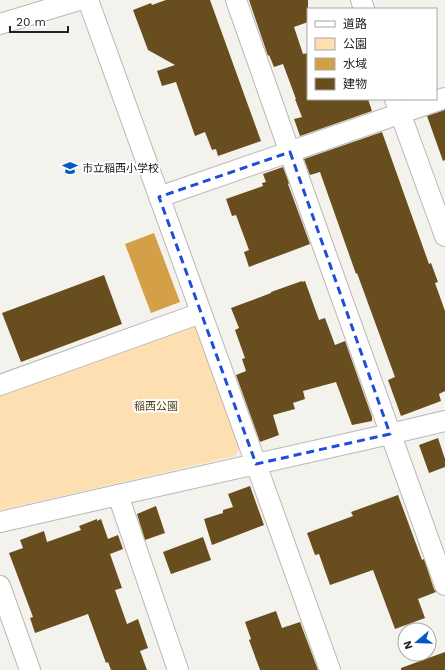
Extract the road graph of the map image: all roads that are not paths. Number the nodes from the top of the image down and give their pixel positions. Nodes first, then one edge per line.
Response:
1 (79, 0) edge
2 (88, 0) edge
3 (236, 0) edge
4 (0, 24) edge
5 (433, 100) edge
6 (398, 106) edge
7 (290, 152) junction
8 (159, 197) junction
9 (445, 236) edge
10 (201, 313) junction
11 (0, 385) edge
12 (445, 421) edge
13 (390, 434) junction
14 (256, 464) junction
15 (118, 495) junction
16 (0, 522) edge
17 (445, 585) edge
18 (0, 586) edge
19 (30, 670) edge
20 (178, 670) edge
21 (330, 670) edge

1 - 4 street
2 - 8 street
3 - 7 street
5 - 6 street
6 - 7 street
6 - 9 street
7 - 8 street
7 - 13 street
8 - 10 street
10 - 11 street
10 - 14 street
12 - 13 street
13 - 14 street
13 - 17 street
14 - 15 street
14 - 21 street
15 - 16 street
15 - 20 street
18 - 19 street

